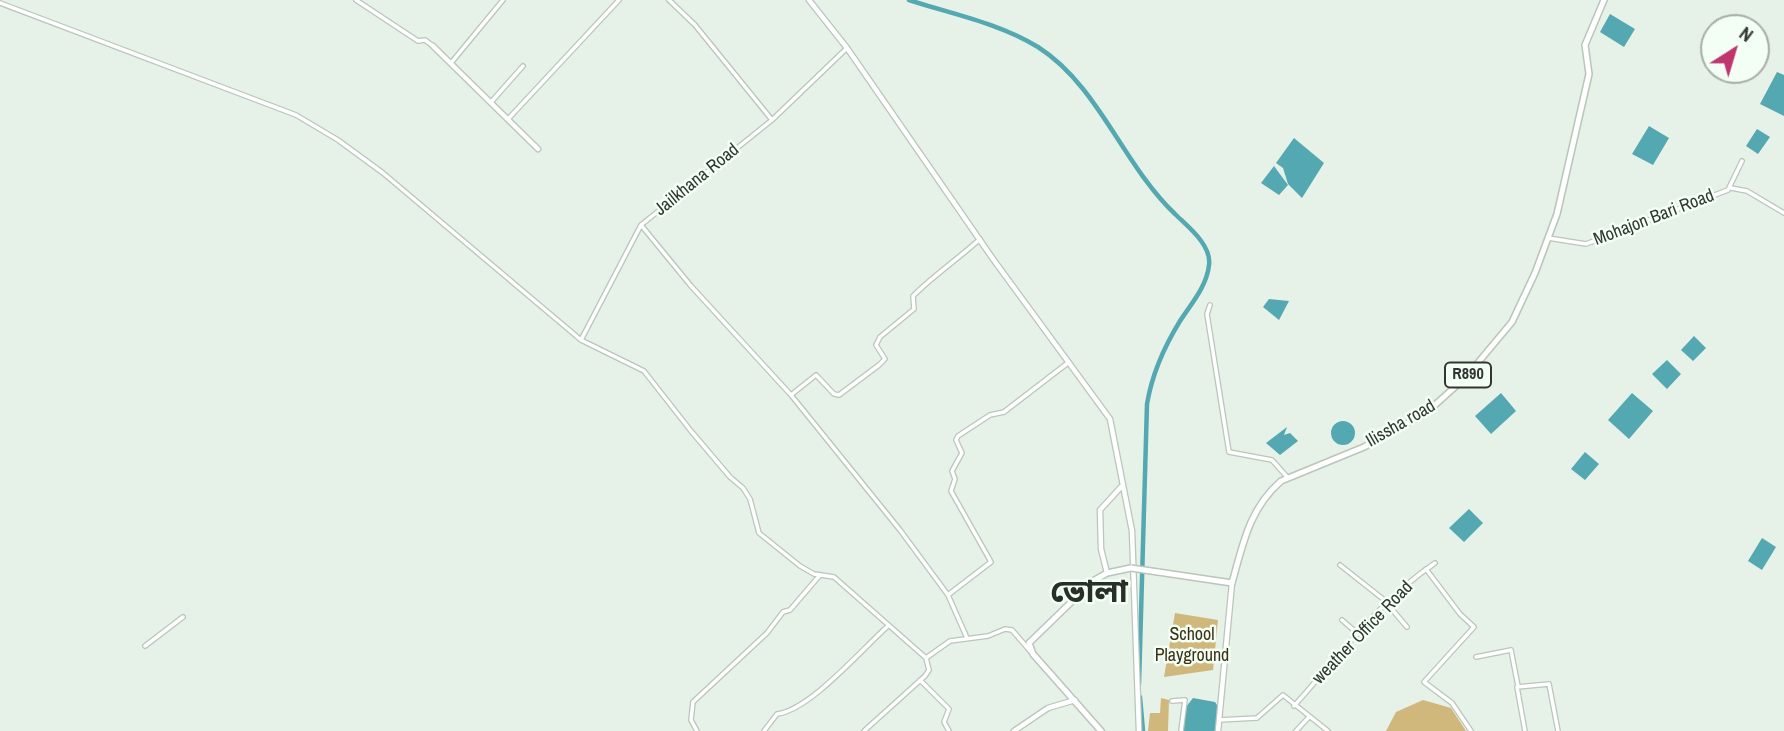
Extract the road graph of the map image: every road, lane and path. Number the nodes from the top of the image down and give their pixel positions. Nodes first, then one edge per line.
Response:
1 (356, 0) edge
2 (503, 0) edge
3 (619, 0) edge
4 (669, 0) edge
5 (809, 0) edge
6 (1604, 0) edge
7 (0, 3) edge
8 (433, 46) joint
9 (847, 48) junction
10 (451, 63) junction
11 (523, 66) dead end
12 (492, 101) junction
13 (509, 118) junction
14 (772, 120) junction
15 (538, 149) dead end
16 (1742, 161) dead end
17 (1731, 188) junction
18 (1784, 213) edge
19 (642, 225) junction
20 (1548, 238) junction
21 (980, 239) junction
22 (1210, 305) dead end
23 (581, 340) junction
24 (1069, 362) junction
25 (791, 395) junction
26 (1288, 478) junction
27 (1121, 486) junction
28 (1435, 564) dead end
29 (1340, 565) dead end
30 (1426, 569) junction
31 (1107, 573) junction
32 (820, 575) junction
33 (1232, 583) junction
34 (948, 595) junction
35 (1387, 604) junction
36 (183, 617) dead end
37 (1342, 620) dead end
38 (888, 626) junction
39 (1407, 627) dead end
40 (1358, 634) junction
41 (967, 638) junction
42 (145, 646) dead end
43 (1033, 654) junction
44 (1476, 656) dead end
45 (926, 658) junction
46 (920, 680) junction
47 (1518, 686) junction
48 (1076, 700) junction
49 (1172, 701) dead end
50 (1294, 706) junction
51 (1309, 717) junction
52 (1219, 720) junction
53 (696, 731) edge
54 (764, 731) edge
55 (864, 731) edge
56 (949, 731) edge
57 (1014, 731) edge
58 (1101, 731) edge
59 (1139, 731) edge
60 (1181, 731) edge
61 (1218, 731) edge
62 (1296, 731) edge
63 (1328, 731) edge
64 (1471, 731) edge
65 (1525, 731) edge
66 (1558, 731) edge

1 - 8 street
2 - 10 street
3 - 13 street
4 - 14 street
5 - 9 street
6 - 20 main road, Ilissha road / R890
7 - 23 street
8 - 10 street
9 - 14 street, Jailkhana Road
9 - 21 street
10 - 12 street
11 - 12 street
12 - 13 street
13 - 15 street
14 - 19 street, Jailkhana Road
16 - 17 street, Mohajon Bari Road
17 - 18 street
17 - 20 street, Mohajon Bari Road
19 - 23 street, Jailkhana Road
19 - 25 street
20 - 26 main road, Ilissha road / R890
21 - 24 street
21 - 25 street
22 - 26 street
23 - 32 street
24 - 27 street
24 - 34 street
25 - 34 street
26 - 33 main road, Ilissha road / R890
27 - 31 street
27 - 59 street
28 - 30 street, weather Office Road
29 - 35 street
30 - 35 street, weather Office Road
30 - 64 street
31 - 33 main road, bridge
31 - 43 main road
32 - 38 street
32 - 53 street
33 - 52 street
34 - 41 street
35 - 39 street
35 - 40 street, weather Office Road
36 - 42 street
37 - 40 street
38 - 45 street
38 - 54 street
40 - 50 street, weather Office Road
41 - 43 street
41 - 45 street
43 - 48 main road
44 - 47 street
45 - 46 street
46 - 55 street
46 - 56 street
47 - 65 street
47 - 66 street
48 - 57 street
48 - 58 main road
49 - 60 street
50 - 51 street
50 - 52 street
51 - 62 street
51 - 63 street
52 - 61 street

